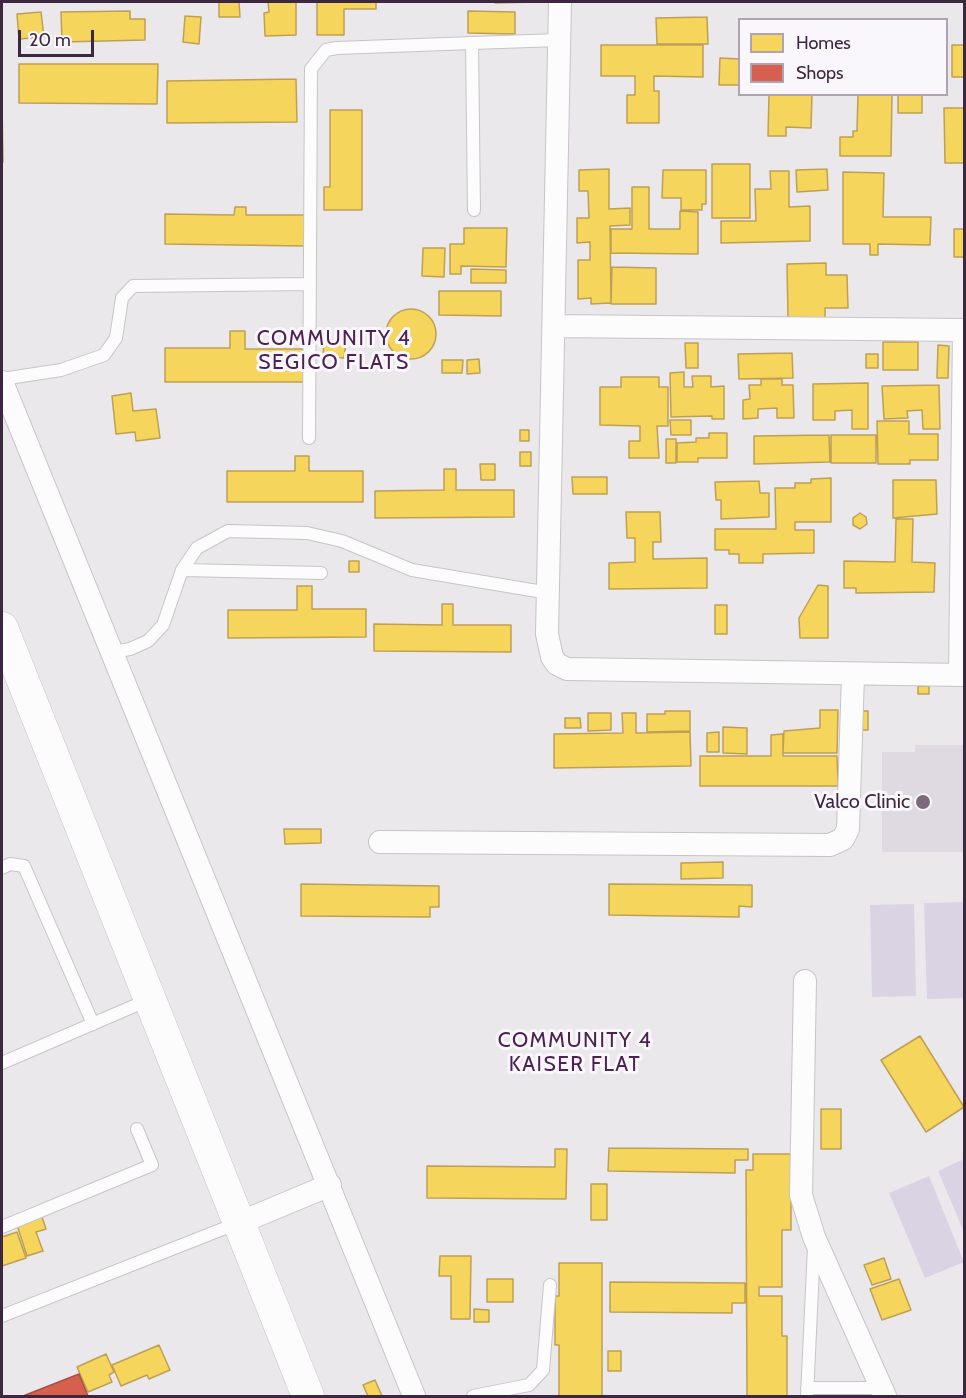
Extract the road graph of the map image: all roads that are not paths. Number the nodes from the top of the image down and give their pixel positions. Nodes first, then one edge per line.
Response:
1 (560, 2) edge
2 (559, 40) junction
3 (472, 43) junction
4 (474, 210) dead end
5 (309, 284) junction
6 (555, 326) junction
7 (964, 330) edge
8 (2, 381) edge
9 (309, 438) dead end
10 (182, 570) junction
11 (321, 573) dead end
12 (549, 593) junction
13 (2, 628) edge
14 (112, 652) junction
15 (853, 675) junction
16 (962, 675) edge
17 (380, 842) dead end
18 (2, 868) edge
19 (805, 981) dead end
20 (149, 1000) junction
21 (93, 1024) junction
22 (2, 1063) edge
23 (137, 1130) dead end
24 (330, 1185) junction
25 (238, 1223) junction
26 (2, 1227) edge
27 (814, 1237) junction
28 (550, 1285) dead end
29 (2, 1316) edge
30 (807, 1392) edge
31 (883, 1392) edge
32 (308, 1396) edge
33 (414, 1396) edge
34 (473, 1396) edge

1 - 2 street
2 - 3 lane
2 - 6 street
3 - 4 lane
3 - 5 lane
5 - 8 lane
5 - 9 lane
6 - 7 street
6 - 12 street
7 - 16 street
8 - 14 street
10 - 11 lane
10 - 12 lane
10 - 14 lane
12 - 15 street
13 - 20 main road
14 - 24 street
15 - 16 street
15 - 17 street
18 - 21 lane
19 - 27 street
20 - 21 lane
20 - 25 main road
21 - 22 lane
23 - 26 lane
24 - 25 street
24 - 33 street
25 - 29 lane
25 - 32 main road
27 - 30 lane
27 - 31 street
28 - 34 lane
30 - 31 lane

